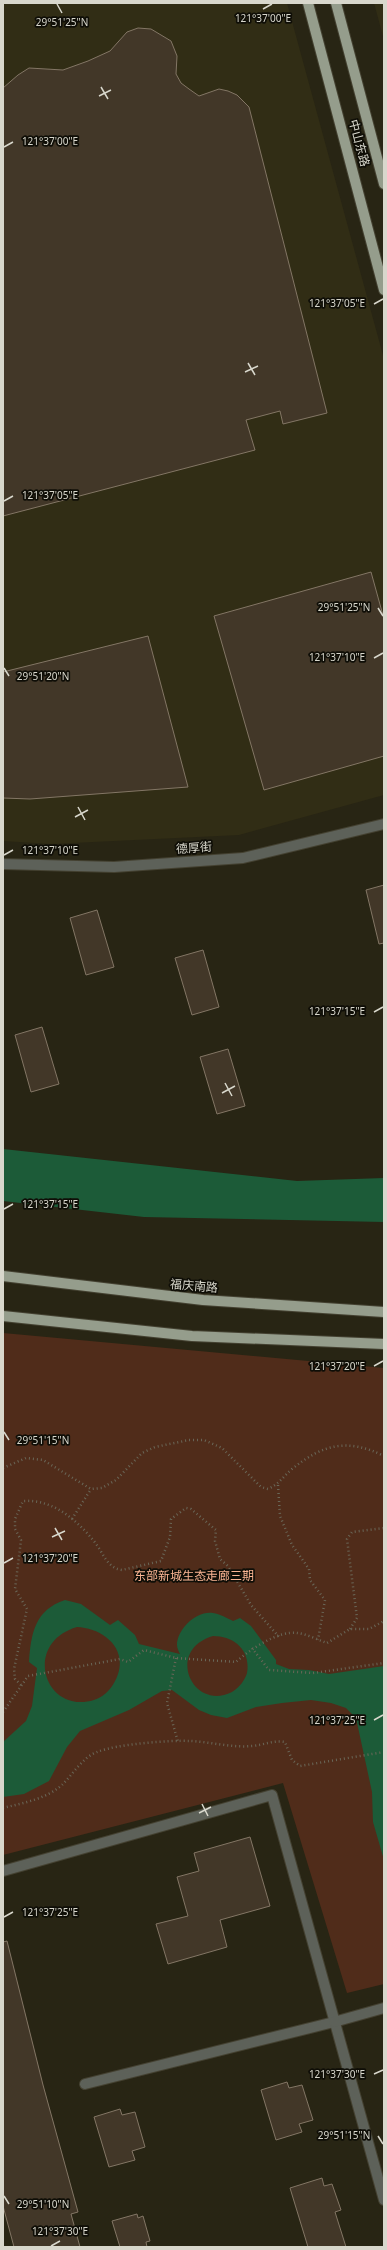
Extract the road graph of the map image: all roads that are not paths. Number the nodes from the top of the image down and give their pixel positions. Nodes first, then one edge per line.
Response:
1 (308, 3) edge
2 (336, 3) edge
3 (384, 184) edge
4 (384, 290) edge
5 (384, 824) edge
6 (3, 864) edge
7 (3, 1276) edge
8 (384, 1312) edge
9 (3, 1316) edge
10 (384, 1344) edge
11 (3, 1871) edge
12 (384, 2008) edge
13 (334, 2022) junction
14 (85, 2084) dead end
15 (384, 2200) edge

1 - 4 main road, 中山东路
2 - 3 main road, 中山东路
5 - 6 street, 德厚街
7 - 8 main road, 福庆南路
9 - 10 main road
11 - 13 street
12 - 13 street
13 - 14 street
13 - 15 street

